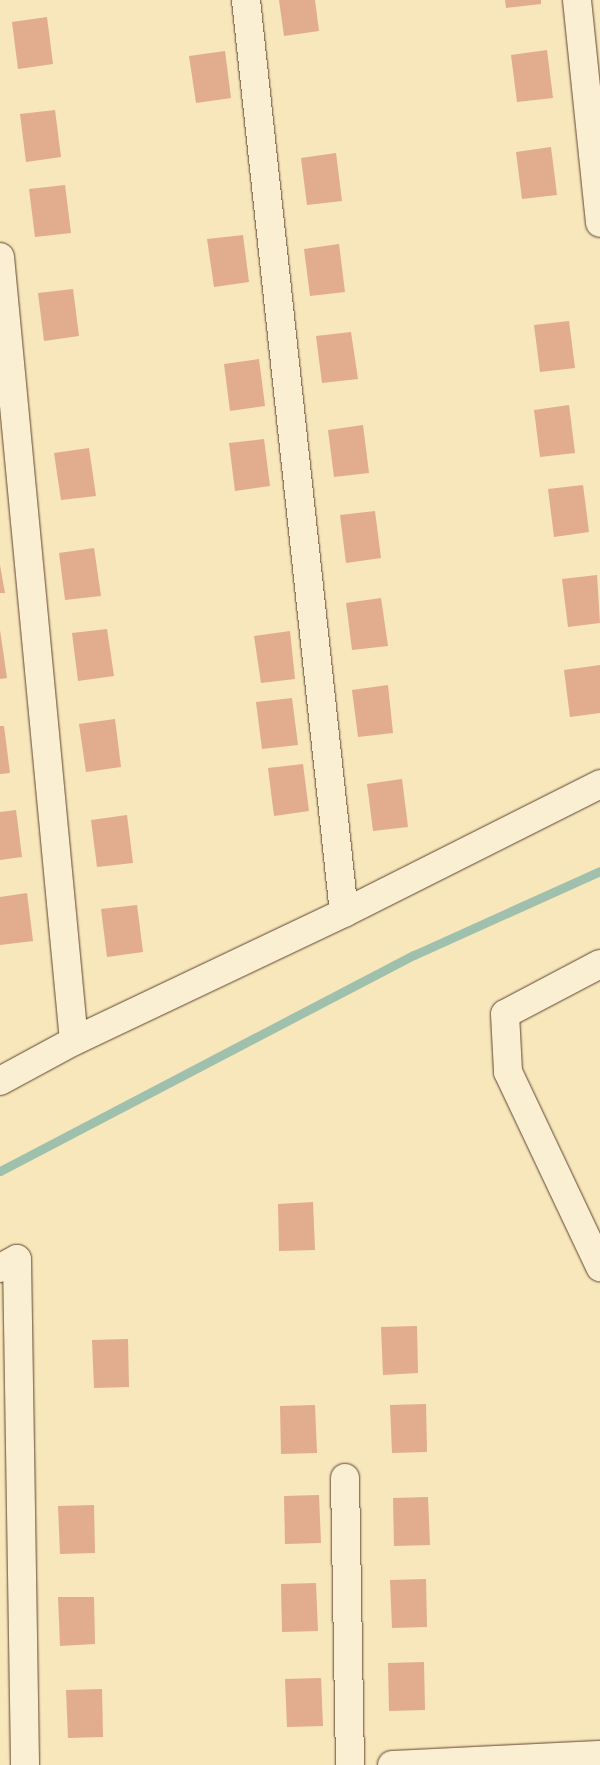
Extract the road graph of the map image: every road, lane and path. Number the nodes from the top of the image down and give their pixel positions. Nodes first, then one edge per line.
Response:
1 (246, 0) edge
2 (577, 0) edge
3 (600, 223) edge
4 (0, 257) edge
5 (600, 784) edge
6 (344, 913) junction
7 (600, 964) edge
8 (74, 1040) junction
9 (0, 1081) edge
10 (600, 1267) edge
11 (0, 1268) edge
12 (345, 1478) dead end
13 (600, 1755) edge
14 (25, 1765) edge
15 (350, 1765) edge
16 (392, 1765) edge

1 - 6 street
2 - 3 street
4 - 8 street
5 - 6 street
6 - 8 street
7 - 10 street
8 - 9 street
11 - 14 street
12 - 15 street
13 - 16 street

